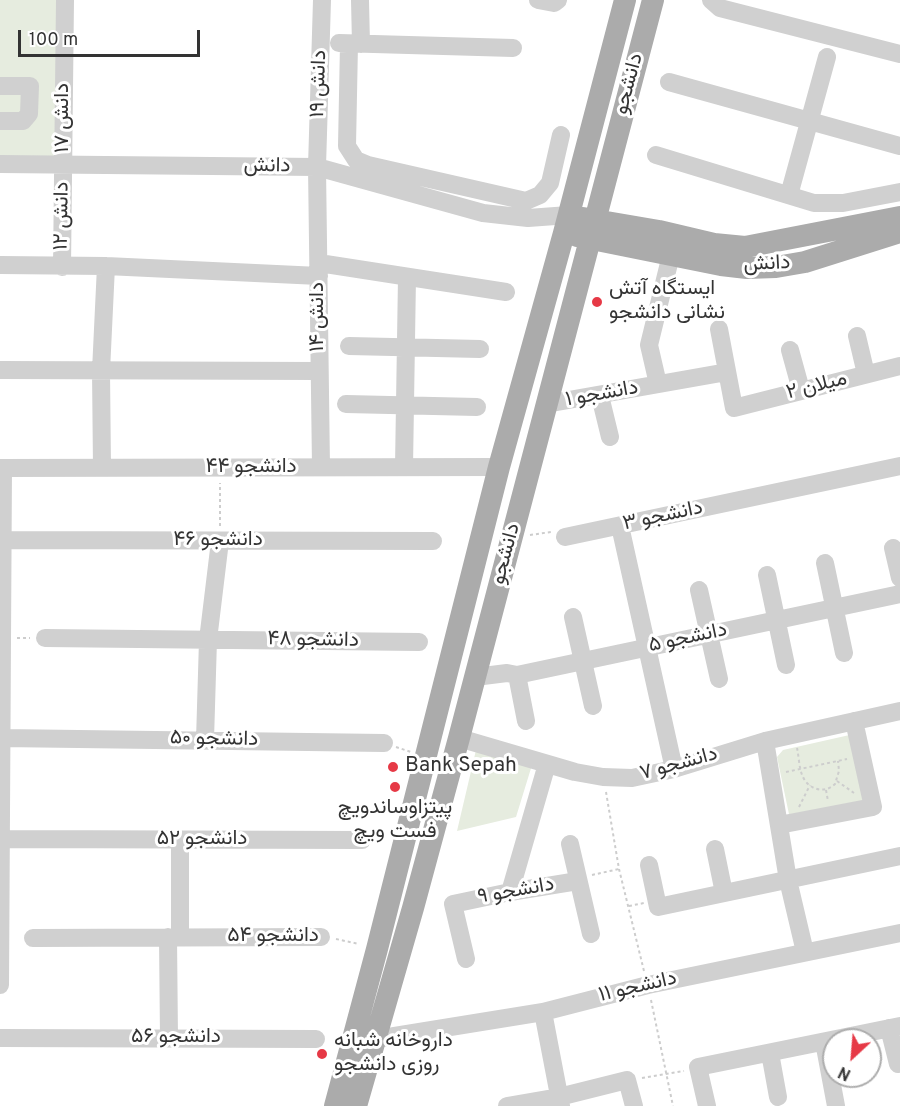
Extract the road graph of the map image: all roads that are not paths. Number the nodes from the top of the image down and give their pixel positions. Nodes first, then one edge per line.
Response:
1 (65, 0) edge
2 (322, 0) edge
3 (360, 0) edge
4 (538, 0) edge
5 (558, 0) edge
6 (626, 0) edge
7 (653, 0) edge
8 (711, 0) edge
9 (322, 43) junction
10 (355, 44) junction
11 (513, 48) dead end
12 (900, 54) edge
13 (827, 57) dead end
14 (669, 82) dead end
15 (0, 86) edge
16 (0, 121) edge
17 (810, 121) junction
18 (561, 135) dead end
19 (900, 146) edge
20 (656, 155) dead end
21 (0, 164) edge
22 (64, 165) junction
23 (317, 167) junction
24 (900, 192) edge
25 (789, 195) junction
26 (567, 224) junction
27 (593, 229) junction
28 (900, 230) edge
29 (671, 255) junction
30 (0, 266) edge
31 (106, 266) junction
32 (62, 267) junction
33 (319, 270) junction
34 (407, 277) junction
35 (506, 292) dead end
36 (719, 329) dead end
37 (857, 336) dead end
38 (349, 346) dead end
39 (406, 347) junction
40 (480, 349) dead end
41 (790, 350) dead end
42 (900, 366) edge
43 (0, 370) edge
44 (101, 371) junction
45 (319, 371) junction
46 (727, 372) junction
47 (866, 374) junction
48 (658, 384) junction
49 (801, 390) junction
50 (600, 396) junction
51 (346, 404) dead end
52 (546, 404) junction
53 (405, 405) junction
54 (477, 407) dead end
55 (610, 437) dead end
56 (900, 466) edge
57 (321, 467) junction
58 (404, 467) junction
59 (499, 467) junction
60 (2, 468) edge
61 (102, 468) junction
62 (620, 526) junction
63 (565, 537) road end
64 (3, 540) junction
65 (220, 540) junction
66 (433, 541) dead end
67 (893, 548) dead end
68 (475, 561) junction
69 (825, 563) dead end
70 (503, 570) junction
71 (766, 575) dead end
72 (900, 578) edge
73 (699, 590) dead end
74 (900, 594) edge
75 (465, 598) junction
76 (495, 602) junction
77 (834, 608) junction
78 (573, 616) dead end
79 (776, 620) junction
80 (709, 634) junction
81 (45, 638) road end
82 (208, 640) junction
83 (419, 642) dead end
84 (647, 648) junction
85 (844, 653) dead end
86 (583, 661) junction
87 (786, 665) dead end
88 (517, 675) junction
89 (475, 677) junction
90 (719, 680) dead end
91 (593, 706) dead end
92 (900, 711) edge
93 (526, 721) dead end
94 (855, 721) junction
95 (2, 738) junction
96 (459, 738) junction
97 (205, 740) junction
98 (765, 741) junction
99 (384, 743) road end
100 (547, 764) junction
101 (674, 769) junction
102 (1, 788) edge
103 (779, 825) junction
104 (1, 839) edge
105 (180, 840) junction
106 (362, 840) dead end
107 (570, 844) dead end
108 (715, 849) dead end
109 (900, 856) edge
110 (649, 865) dead end
111 (578, 879) junction
112 (788, 880) junction
113 (510, 892) junction
114 (724, 893) junction
115 (900, 933) edge
116 (591, 934) dead end
117 (174, 937) junction
118 (321, 937) road end
119 (33, 938) dead end
120 (805, 952) junction
121 (466, 959) dead end
122 (0, 985) edge
123 (543, 1012) junction
124 (895, 1027) edge
125 (0, 1038) edge
126 (169, 1038) junction
127 (316, 1039) dead end
128 (376, 1039) junction
129 (822, 1042) edge
130 (770, 1053) junction
131 (898, 1064) dead end
132 (833, 1088) edge
133 (778, 1097) dead end
134 (560, 1102) edge
135 (335, 1106) edge
136 (356, 1106) edge
137 (507, 1106) edge
138 (634, 1106) edge
139 (707, 1106) edge
140 (836, 1106) edge

1 - 22 street, دانش ۱۷
2 - 9 street, دانش ۱۹
3 - 10 street
4 - 5 street
6 - 26 main road, دانشجو
7 - 27 main road, دانشجو
8 - 12 street
9 - 10 street
9 - 23 street, دانش ۱۹
10 - 11 street
10 - 18 street
13 - 17 street
14 - 17 street
15 - 16 street
17 - 19 street
17 - 25 street
20 - 25 street
21 - 22 street, دانش
22 - 23 street, دانش
22 - 32 street, دانش ۱۲
23 - 26 street, دانش
23 - 33 street, دانش ۱۴
24 - 25 street
26 - 27 main road, دانش
26 - 59 main road, دانشجو
27 - 28 main road, دانش
27 - 29 main road, دانش
27 - 52 main road, دانشجو
28 - 29 main road, دانش
29 - 48 street
30 - 32 street
31 - 32 street
31 - 33 street
31 - 44 street
33 - 34 street
33 - 45 street, دانش ۱۴
34 - 35 street
34 - 39 street
36 - 46 street
37 - 47 street
38 - 39 street
39 - 40 street
39 - 53 street
41 - 49 street
42 - 47 street, میلان ۲
43 - 44 street
44 - 45 street
44 - 61 street
45 - 57 street, دانش ۱۴
46 - 48 street, دانشجو ۱
46 - 49 street, میلان ۲
47 - 49 street, میلان ۲
48 - 50 street, دانشجو ۱
50 - 52 street, دانشجو ۱
50 - 55 street
51 - 53 street
52 - 70 main road, دانشجو
53 - 54 street
53 - 58 street
56 - 62 street, دانشجو ۳
57 - 58 street, دانشجو ۴۴
57 - 61 street, دانشجو ۴۴
58 - 59 street, دانشجو ۴۴
59 - 68 main road, دانشجو
60 - 61 street, دانشجو ۴۴
60 - 64 street
62 - 63 street, دانشجو ۳
62 - 84 street
64 - 65 street, دانشجو ۴۶
64 - 95 street
65 - 66 street, دانشجو ۴۶
65 - 82 street
67 - 72 street
68 - 70 main road
68 - 75 main road, دانشجو
69 - 77 street
70 - 76 main road, دانشجو
71 - 79 street
73 - 80 street
74 - 77 street, دانشجو ۵
75 - 76 main road
75 - 135 main road, دانشجو
76 - 89 main road, دانشجو
77 - 79 street, دانشجو ۵
77 - 85 street
78 - 86 street
79 - 80 street, دانشجو ۵
79 - 87 street
80 - 84 street, دانشجو ۵
80 - 90 street
81 - 82 street, دانشجو ۴۸
82 - 83 street, دانشجو ۴۸
82 - 97 street
84 - 86 street, دانشجو ۵
84 - 101 street
86 - 88 street, دانشجو ۵
86 - 91 street
88 - 89 street, دانشجو ۵
88 - 93 street
89 - 96 main road, دانشجو
92 - 94 street, دانشجو ۷
94 - 98 street, دانشجو ۷
94 - 103 street
95 - 97 street, دانشجو ۵۰
95 - 102 street
96 - 100 street, دانشجو ۷
96 - 128 main road, دانشجو
97 - 99 street, دانشجو ۵۰
98 - 101 street, دانشجو ۷
98 - 103 street
100 - 101 street, دانشجو ۷
100 - 113 street
102 - 104 street
103 - 112 street
104 - 105 street, دانشجو ۵۲
104 - 122 street
105 - 106 street, دانشجو ۵۲
105 - 117 street
107 - 111 street
108 - 114 street
109 - 112 street
110 - 114 street
111 - 113 street, دانشجو ۹
111 - 116 street
112 - 114 street
112 - 120 street
113 - 121 street, دانشجو ۹
115 - 120 street, دانشجو ۱۱
117 - 118 street, دانشجو ۵۴
117 - 119 street, دانشجو ۵۴
117 - 126 street
120 - 123 street, دانشجو ۱۱
123 - 128 street, دانشجو ۱۱
123 - 134 street
124 - 131 street
125 - 126 street, دانشجو ۵۶
126 - 127 street, دانشجو ۵۶
128 - 136 main road, دانشجو
129 - 130 street
130 - 133 street
130 - 139 street
132 - 140 street
134 - 137 street
134 - 138 street

